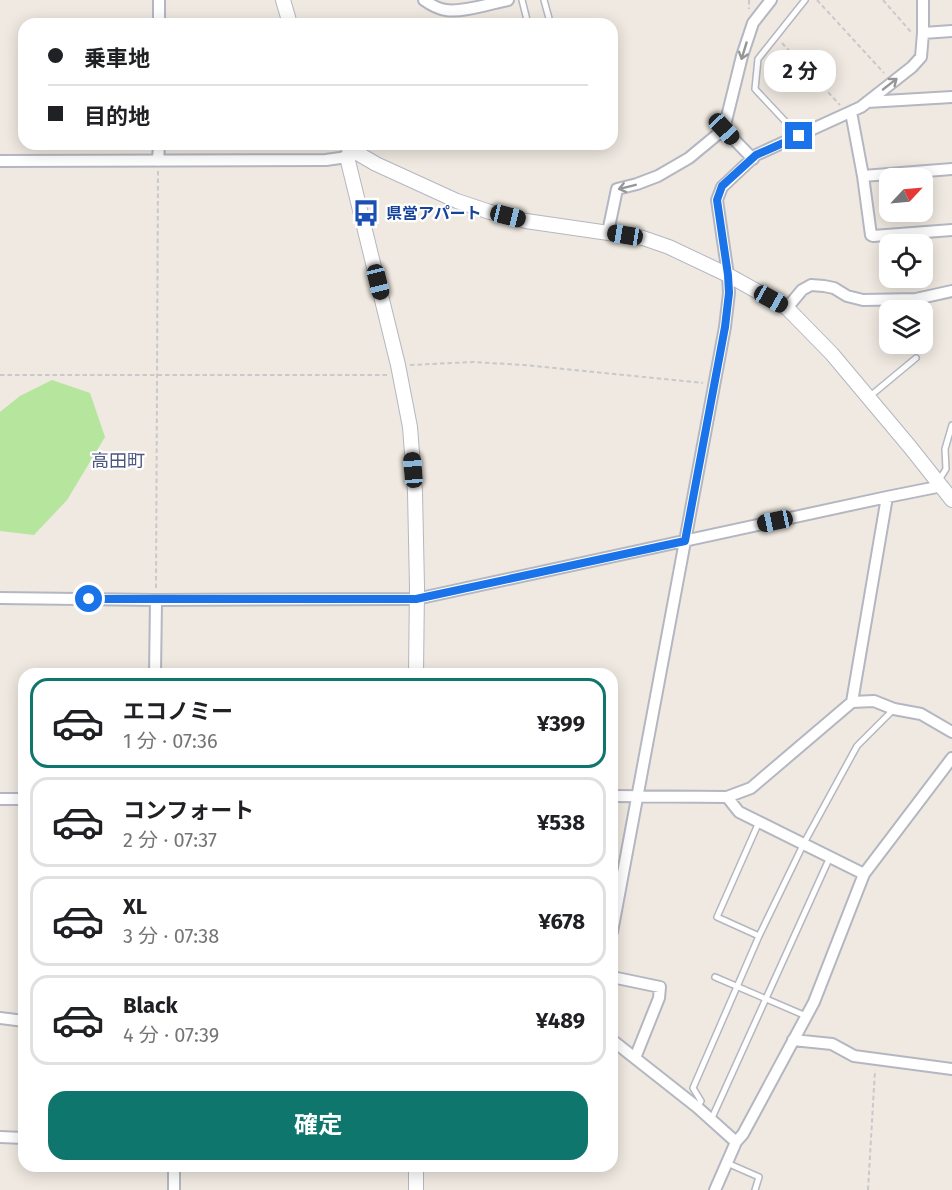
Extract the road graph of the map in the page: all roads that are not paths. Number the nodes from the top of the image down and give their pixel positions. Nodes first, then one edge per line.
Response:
1 (159, 0) edge
2 (283, 0) edge
3 (424, 0) edge
4 (508, 0) edge
5 (522, 0) edge
6 (544, 0) edge
7 (771, 0) edge
8 (805, 0) edge
9 (923, 0) edge
10 (159, 18) edge
11 (288, 18) edge
12 (526, 18) edge
13 (549, 18) edge
14 (952, 31) edge
15 (923, 33) junction
16 (952, 97) edge
17 (867, 102) junction
18 (850, 113) junction
19 (724, 129) junction
20 (799, 136) junction
21 (159, 150) edge
22 (348, 150) edge
23 (753, 159) junction
24 (0, 161) edge
25 (158, 161) junction
26 (952, 170) edge
27 (863, 176) junction
28 (952, 230) edge
29 (608, 232) junction
30 (728, 275) junction
31 (952, 291) edge
32 (787, 308) junction
33 (916, 358) dead end
34 (868, 397) junction
35 (952, 425) edge
36 (944, 485) edge
37 (887, 496) junction
38 (952, 500) edge
39 (685, 541) junction
40 (0, 598) edge
41 (416, 599) junction
42 (156, 600) junction
43 (155, 668) edge
44 (416, 668) edge
45 (852, 702) junction
46 (894, 709) junction
47 (952, 732) edge
48 (952, 758) edge
49 (618, 796) edge
50 (637, 796) junction
51 (727, 797) junction
52 (0, 799) edge
53 (18, 799) edge
54 (759, 822) junction
55 (804, 843) junction
56 (830, 857) junction
57 (864, 874) junction
58 (618, 899) edge
59 (759, 936) junction
60 (715, 977) dead end
61 (618, 978) edge
62 (738, 987) junction
63 (766, 999) junction
64 (806, 1016) junction
65 (0, 1017) edge
66 (18, 1020) edge
67 (793, 1040) junction
68 (618, 1045) edge
69 (634, 1058) junction
70 (952, 1069) edge
71 (697, 1107) junction
72 (711, 1120) junction
73 (0, 1137) edge
74 (18, 1138) edge
75 (736, 1142) junction
76 (727, 1163) junction
77 (174, 1172) edge
78 (416, 1172) edge
79 (174, 1190) edge
80 (416, 1190) edge
81 (715, 1190) edge
82 (755, 1190) edge

1 - 10 street
2 - 11 street
3 - 4 street
5 - 12 lane
6 - 13 lane
7 -> 19 street
8 - 20 lane
9 - 15 street
14 - 15 street
17 -> 15 street
16 - 17 street
17 - 18 street
18 - 20 street
18 - 27 street
19 - 23 street
19 -> 29 street
20 - 23 street
21 - 25 street
22 - 25 street
22 - 29 street
22 - 41 street
23 - 30 street
24 - 25 street
26 - 27 street
27 - 28 street
29 - 30 street
30 - 32 street
30 - 39 street
31 - 32 street
32 - 34 street
33 - 34 lane
34 - 36 street
35 - 36 lane
36 - 37 street
36 - 38 street
37 - 39 street
37 - 45 street
39 - 41 street
39 - 50 street
40 - 42 street
41 - 42 street
41 - 44 street
42 - 43 street
45 - 46 street
45 - 51 street
46 - 47 street
46 - 55 lane
48 - 57 street
49 - 50 street
50 - 51 street
50 - 58 street
51 - 54 street
52 - 53 street
54 - 55 street
54 - 59 lane
55 - 56 street
55 - 59 lane
56 - 57 street
56 - 63 lane
57 - 64 street
59 - 62 lane
60 - 62 lane
61 - 69 street
62 - 63 lane
62 - 71 lane
63 - 64 lane
63 - 72 lane
64 - 67 street
65 - 66 street
67 - 70 street
67 - 75 street
68 - 69 street
69 - 71 street
71 - 72 street
72 - 75 street
73 - 74 street
75 - 76 street
76 - 81 street
76 - 82 lane
77 - 79 street
78 - 80 street

